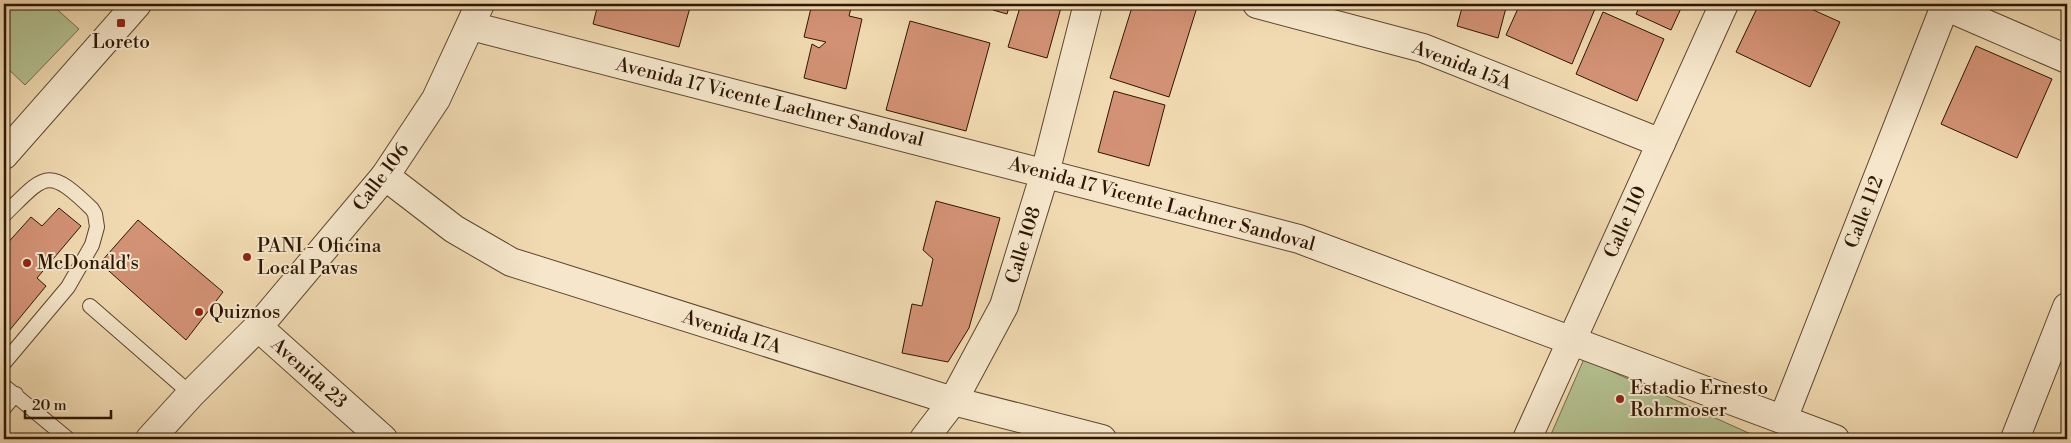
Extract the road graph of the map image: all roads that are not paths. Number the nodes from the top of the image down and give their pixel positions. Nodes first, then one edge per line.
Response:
1 (137, 4) edge
2 (1088, 4) edge
3 (1257, 4) edge
4 (1724, 4) edge
5 (1943, 5) edge
6 (475, 15) edge
7 (2067, 59) edge
8 (1661, 143) junction
9 (4, 155) edge
10 (1045, 172) junction
11 (385, 176) junction
12 (4, 215) edge
13 (90, 306) dead end
14 (2067, 307) edge
15 (258, 327) junction
16 (1572, 340) junction
17 (4, 363) edge
18 (4, 386) edge
19 (16, 394) junction
20 (191, 394) junction
21 (953, 401) junction
22 (4, 408) edge
23 (1783, 419) junction
24 (68, 439) edge
25 (150, 439) edge
26 (383, 439) edge
27 (924, 439) edge
28 (1102, 439) edge
29 (1527, 439) edge
30 (1835, 439) edge
31 (2015, 439) edge

1 - 9 street
2 - 10 street, Calle 108
3 - 8 street, Avenida 15A
4 - 8 street, Calle 110
5 - 7 street
5 - 23 street, Calle 112
6 - 10 street, Avenida 17 Vicente Lachner Sandoval
6 - 11 street, Calle 106
8 - 16 street, Calle 110
10 - 16 street, Avenida 17 Vicente Lachner Sandoval
10 - 21 street, Calle 108
11 - 15 street, Calle 106
11 - 21 street, Avenida 17A
12 - 17 lane
13 - 20 lane
14 - 31 street
15 - 20 street, Calle 106
15 - 26 street, Avenida 23
16 - 23 street, Avenida 17 Vicente Lachner Sandoval
16 - 29 street, Calle 110
18 - 19 lane
19 - 22 lane
19 - 24 lane
20 - 25 street, Calle 106
21 - 27 street, Calle 108
21 - 28 street, Avenida 17A
23 - 30 street, Avenida 17 Vicente Lachner Sandoval

